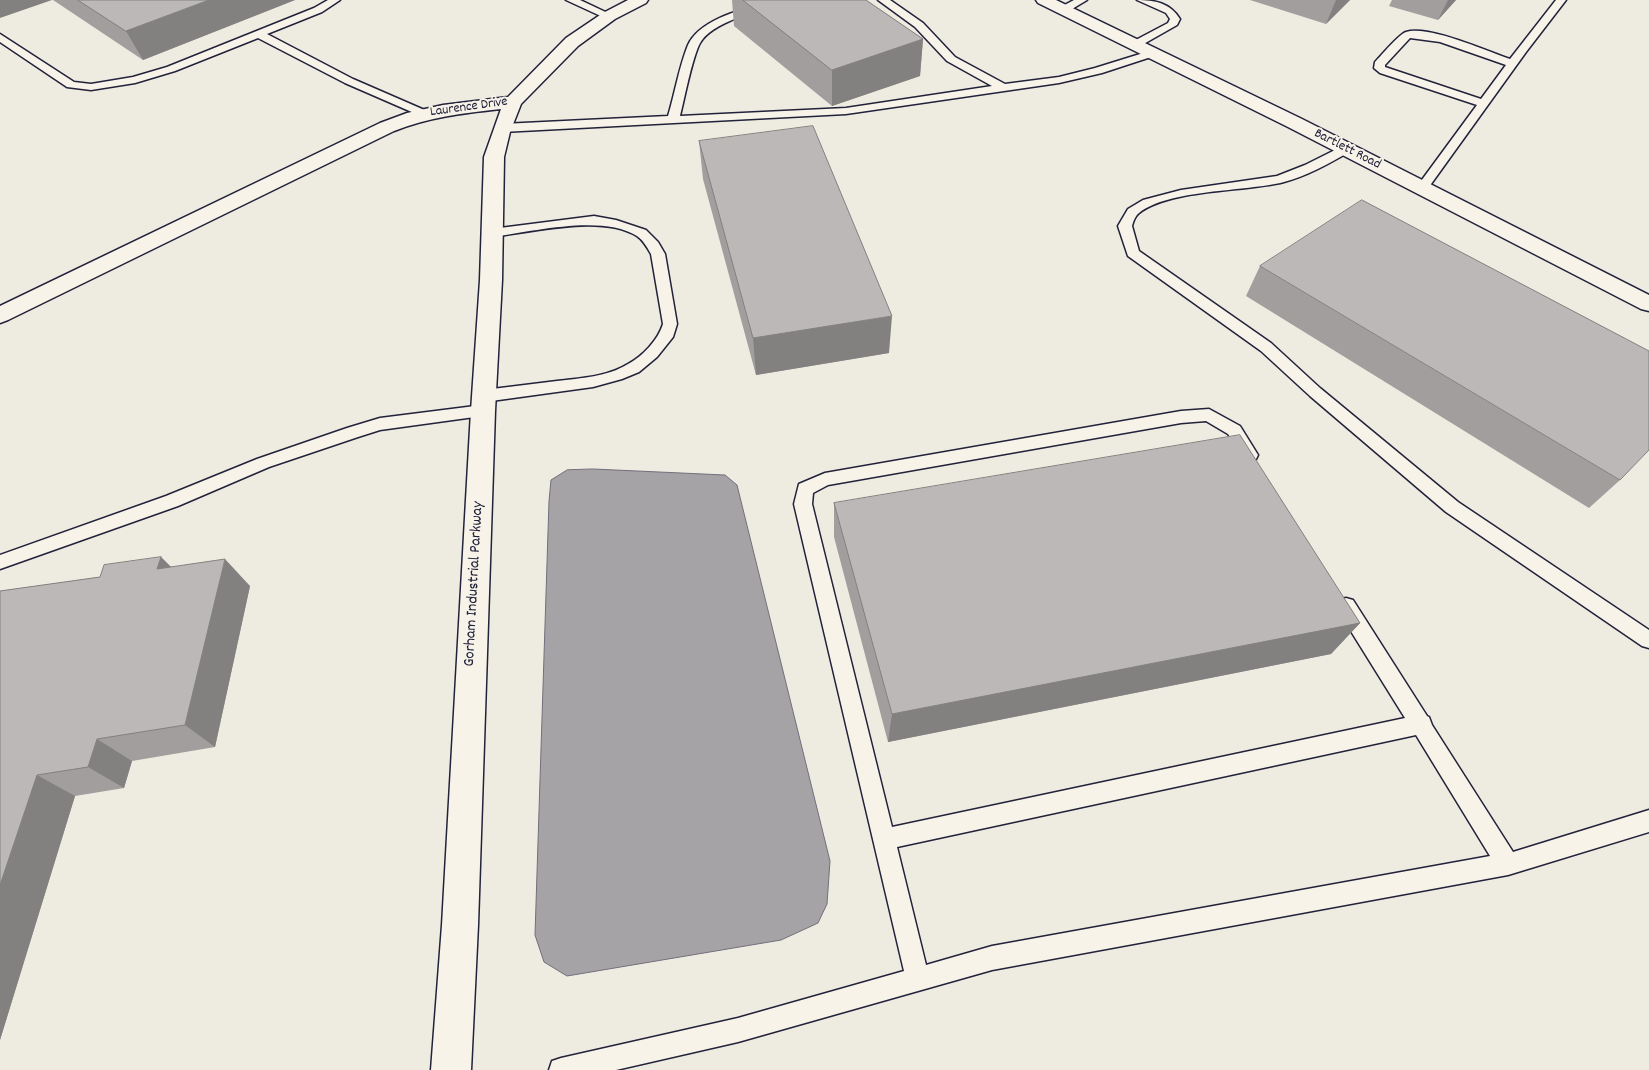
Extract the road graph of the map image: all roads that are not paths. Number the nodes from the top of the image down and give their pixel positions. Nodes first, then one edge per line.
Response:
1 (335, 0) edge
2 (571, 0) edge
3 (640, 0) edge
4 (783, 0) edge
5 (883, 0) edge
6 (1044, 0) edge
7 (1082, 0) edge
8 (1142, 0) edge
9 (1561, 0) edge
10 (1063, 10) junction
11 (609, 16) junction
12 (258, 34) junction
13 (0, 37) edge
14 (1144, 48) junction
15 (1512, 63) junction
16 (1005, 89) junction
17 (513, 102) junction
18 (1483, 103) junction
19 (425, 114) junction
20 (673, 119) junction
21 (502, 128) junction
22 (1345, 149) junction
23 (1422, 188) junction
24 (492, 233) junction
25 (1649, 304) edge
26 (0, 316) edge
27 (484, 403) junction
28 (1261, 472) edge
29 (0, 562) edge
30 (1336, 590) edge
31 (1649, 640) edge
32 (1422, 724) junction
33 (1649, 821) edge
34 (884, 838) junction
35 (1508, 864) junction
36 (918, 980) junction
37 (451, 1070) edge
38 (561, 1070) edge

1 - 12 lane
2 - 11 lane
3 - 11 street, Laurence Drive
4 - 20 lane
5 - 16 lane
6 - 10 street, Bartlett Road
7 - 10 lane
8 - 14 lane
9 - 15 lane
10 - 14 street, Bartlett Road
11 - 17 street, Laurence Drive
12 - 13 lane
12 - 19 lane
14 - 16 lane
14 - 22 street, Bartlett Road
15 - 18 lane
15 - 18 lane
16 - 20 lane
17 - 19 street, Laurence Drive
17 - 21 street, Gorham Industrial Parkway
18 - 23 lane
19 - 26 street, Laurence Drive
20 - 21 lane
21 - 24 street, Gorham Industrial Parkway
22 - 23 street, Bartlett Road
22 - 31 lane
23 - 25 street, Bartlett Road
24 - 27 street, Gorham Industrial Parkway
24 - 27 lane
27 - 29 lane
27 - 37 street, Gorham Industrial Parkway
28 - 34 lane
30 - 32 lane
32 - 34 lane
32 - 35 lane
33 - 35 lane
34 - 36 lane
35 - 36 lane
36 - 38 lane

